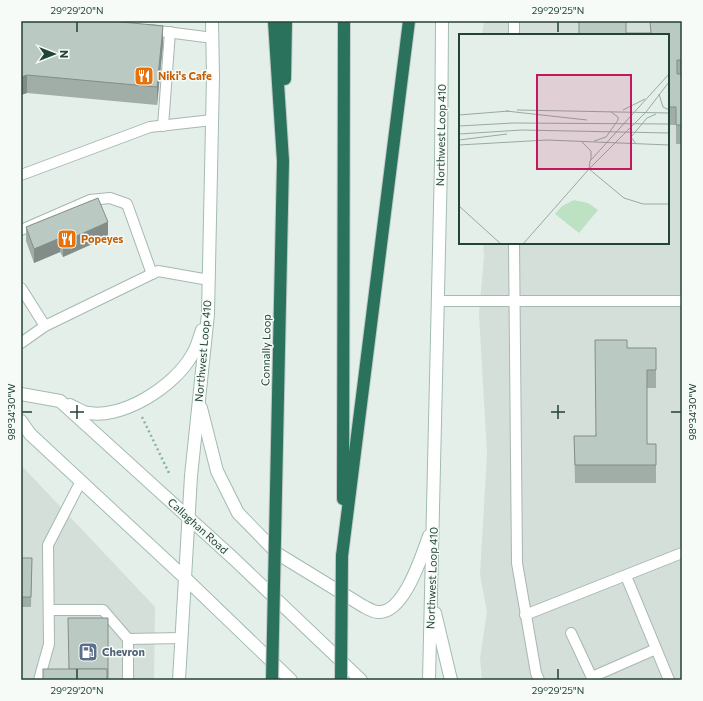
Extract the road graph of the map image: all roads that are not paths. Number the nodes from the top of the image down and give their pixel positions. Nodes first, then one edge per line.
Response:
1 (212, 21) edge
2 (274, 21) edge
3 (286, 21) edge
4 (344, 21) edge
5 (409, 21) edge
6 (442, 21) edge
7 (514, 21) edge
8 (156, 26) edge
9 (140, 28) edge
10 (170, 32) junction
11 (514, 34) edge
12 (212, 38) junction
13 (212, 120) junction
14 (163, 126) junction
15 (283, 160) junction
16 (21, 174) edge
17 (21, 230) edge
18 (514, 244) edge
19 (152, 274) junction
20 (209, 280) junction
21 (21, 288) edge
22 (438, 301) junction
23 (514, 301) junction
24 (682, 301) edge
25 (208, 314) junction
26 (45, 326) junction
27 (21, 343) edge
28 (21, 394) edge
29 (199, 399) junction
30 (60, 401) junction
31 (21, 421) edge
32 (81, 481) junction
33 (189, 518) junction
34 (433, 526) junction
35 (682, 553) edge
36 (342, 556) junction
37 (184, 576) junction
38 (626, 576) junction
39 (431, 595) junction
40 (49, 610) junction
41 (525, 615) junction
42 (571, 633) dead end
43 (181, 638) junction
44 (128, 639) junction
45 (656, 649) junction
46 (593, 679) edge
47 (39, 680) edge
48 (128, 680) edge
49 (179, 680) edge
50 (272, 680) edge
51 (291, 680) edge
52 (341, 680) edge
53 (361, 680) edge
54 (429, 680) edge
55 (451, 680) edge
56 (540, 680) edge
57 (669, 680) edge

1 - 12 main road, Northwest Loop 410
2 - 15 highway
3 - 15 highway, Connally Loop
4 - 36 highway
5 - 36 highway
6 - 22 main road, Northwest Loop 410
7 - 11 lane
8 - 9 lane
8 - 10 lane
10 - 12 lane
10 - 14 lane
12 - 13 main road, Northwest Loop 410
13 - 14 lane
13 - 20 main road, Northwest Loop 410
14 - 16 lane
15 - 50 highway, Connally Loop, bridge
17 - 19 lane
18 - 23 lane
19 - 20 lane
19 - 26 lane
20 - 25 main road, Northwest Loop 410
21 - 26 lane
22 - 23 lane
22 - 34 main road, Northwest Loop 410
23 - 24 lane
23 - 41 lane
25 - 29 main road, Northwest Loop 410
25 - 30 main road
26 - 27 lane
28 - 30 main road
29 - 33 main road, Northwest Loop 410
29 - 34 main road
30 - 33 main road, Callaghan Road
31 - 32 main road
32 - 37 main road
32 - 40 lane
33 - 37 main road, Northwest Loop 410
33 - 53 main road, Callaghan Road
34 - 39 main road, Northwest Loop 410
35 - 38 lane
36 - 52 highway, bridge
37 - 43 main road, Northwest Loop 410
37 - 51 main road
38 - 41 lane
38 - 45 lane
39 - 54 main road, Northwest Loop 410
39 - 55 main road
40 - 44 lane
40 - 47 lane
41 - 56 lane
42 - 46 lane
43 - 44 lane
43 - 49 main road, Northwest Loop 410
44 - 48 lane
45 - 46 lane
45 - 57 lane

